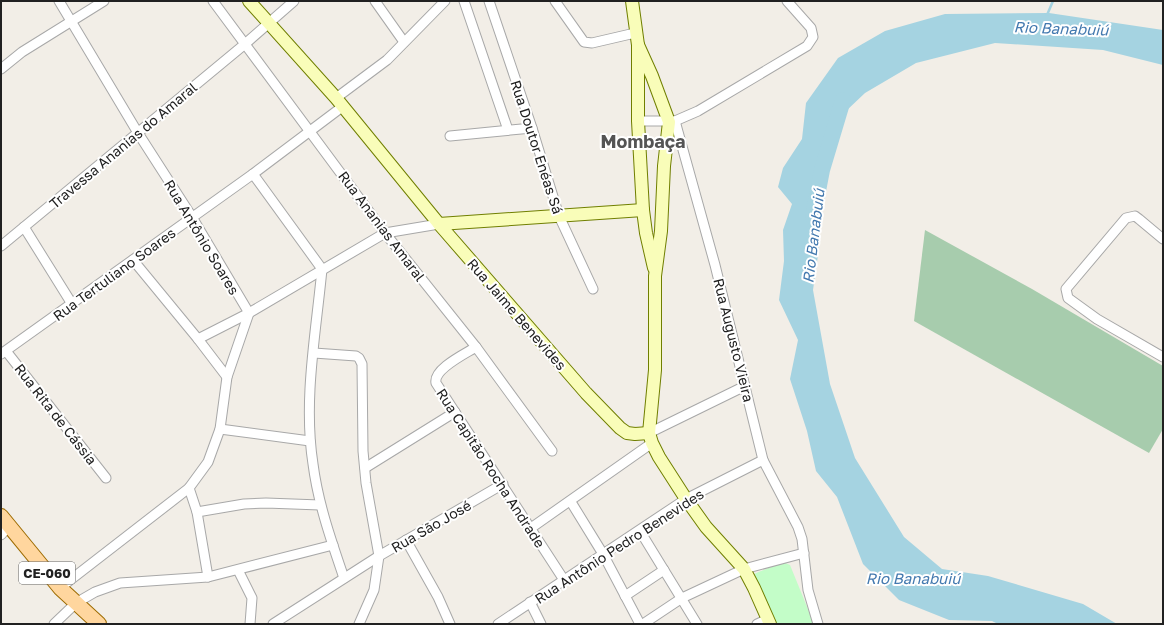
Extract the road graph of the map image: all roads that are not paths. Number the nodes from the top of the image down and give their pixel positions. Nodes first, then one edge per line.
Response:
1 (59, 1) edge
2 (104, 1) edge
3 (213, 1) edge
4 (249, 1) edge
5 (294, 1) edge
6 (375, 1) edge
7 (445, 1) edge
8 (464, 1) edge
9 (489, 1) edge
10 (555, 1) edge
11 (632, 1) edge
12 (787, 1) edge
13 (71, 20) junction
14 (269, 22) junction
15 (635, 33) junction
16 (404, 42) junction
17 (245, 44) junction
18 (638, 46) junction
19 (1, 69) edge
20 (339, 103) junction
21 (638, 121) junction
22 (672, 122) junction
23 (532, 128) junction
24 (508, 130) junction
25 (310, 131) junction
26 (138, 133) junction
27 (450, 136) dead end
28 (253, 174) junction
29 (643, 210) junction
30 (559, 216) junction
31 (192, 217) junction
32 (439, 224) junction
33 (24, 227) junction
34 (385, 232) junction
35 (1163, 239) edge
36 (1, 246) edge
37 (133, 260) junction
38 (322, 269) junction
39 (655, 276) junction
40 (593, 289) dead end
41 (72, 304) junction
42 (248, 313) junction
43 (198, 339) junction
44 (476, 347) junction
45 (3, 352) edge
46 (314, 353) junction
47 (1163, 357) edge
48 (227, 377) junction
49 (745, 386) junction
50 (455, 412) junction
51 (220, 429) junction
52 (650, 438) junction
53 (310, 442) junction
54 (552, 451) dead end
55 (763, 460) junction
56 (365, 468) junction
57 (106, 478) dead end
58 (503, 484) junction
59 (189, 488) junction
60 (686, 500) junction
61 (571, 502) junction
62 (320, 505) junction
63 (197, 512) junction
64 (3, 526) edge
65 (531, 528) junction
66 (640, 531) junction
67 (406, 540) junction
68 (333, 545) junction
69 (804, 553) junction
70 (603, 554) junction
71 (379, 556) junction
72 (744, 569) junction
73 (238, 570) junction
74 (664, 570) junction
75 (208, 577) junction
76 (344, 578) junction
77 (564, 580) junction
78 (60, 588) junction
79 (626, 596) junction
80 (682, 598) junction
81 (530, 602) junction
82 (76, 603) junction
83 (765, 622) edge
84 (54, 624) edge
85 (98, 624) edge
86 (250, 624) edge
87 (273, 624) edge
88 (359, 624) edge
89 (450, 624) edge
90 (498, 624) edge
91 (541, 624) edge
92 (640, 624) edge
93 (644, 624) edge
94 (697, 624) edge
95 (818, 624) edge

1 - 13 street, Rua Antônio Soares
2 - 13 street
3 - 17 street, Rua Ananias Amaral
4 - 14 main road, Rua Jaime Benevides
5 - 14 street, Travessa Ananias do Amaral
6 - 16 street
7 - 16 street, Rua Tertuliano Soares
8 - 24 street, Rua Doutor Enéas Sá
9 - 23 street, Rua Doutor Enéas Sá
10 - 15 street
11 - 15 main road
12 - 22 street
13 - 19 street
13 - 26 street, Rua Antônio Soares
14 - 17 street, Travessa Ananias do Amaral
14 - 20 main road, Rua Jaime Benevides
15 - 18 main road
16 - 20 street, Rua Tertuliano Soares
17 - 25 street, Rua Ananias Amaral
17 - 26 street, Travessa Ananias do Amaral
18 - 21 main road
18 - 22 main road
20 - 25 street, Rua Tertuliano Soares
20 - 32 main road, Rua Jaime Benevides
21 - 22 street
21 - 29 main road
22 - 39 main road
22 - 49 street, Rua Augusto Vieira
23 - 24 street
23 - 30 street, Rua Doutor Enéas Sá
24 - 27 street
25 - 28 street, Rua Tertuliano Soares
25 - 34 street, Rua Ananias Amaral
26 - 31 street, Rua Antônio Soares
26 - 33 street, Travessa Ananias do Amaral
28 - 31 street, Rua Tertuliano Soares
28 - 38 street
29 - 30 main road
29 - 39 main road
30 - 32 main road
30 - 40 street, Rua Doutor Enéas Sá
31 - 37 street, Rua Tertuliano Soares
31 - 42 street, Rua Antônio Soares
32 - 34 street
32 - 52 main road, Rua Jaime Benevides
33 - 36 street, Travessa Ananias do Amaral
33 - 41 street
34 - 38 street
34 - 44 street, Rua Ananias Amaral
35 - 47 street
37 - 41 street, Rua Tertuliano Soares
37 - 43 street
38 - 42 street
38 - 46 street
39 - 52 main road
41 - 45 street, Rua Tertuliano Soares
42 - 43 street
42 - 48 street
43 - 48 street
44 - 50 street, Rua Capitão Rocha Andrade
44 - 54 street, Rua Ananias Amaral
45 - 57 street, Rua Rita de Cássia
46 - 53 street
46 - 56 street
48 - 51 street
49 - 52 street
49 - 55 street, Rua Augusto Vieira
50 - 56 street
50 - 58 street, Rua Capitão Rocha Andrade
51 - 53 street
51 - 59 street
52 - 60 main road
52 - 61 street
53 - 62 street
55 - 60 street, Rua Antônio Pedro Benevides
55 - 69 street, Rua Augusto Vieira
56 - 71 street
58 - 65 street, Rua Capitão Rocha Andrade
58 - 67 street, Rua São José
59 - 63 street
59 - 78 street
60 - 66 street, Rua Antônio Pedro Benevides
60 - 72 main road
61 - 65 street
61 - 70 street
62 - 63 street
62 - 68 street
63 - 75 street
64 - 78 main road, CE-060
65 - 77 street, Rua Capitão Rocha Andrade
66 - 70 street, Rua Antônio Pedro Benevides
66 - 74 street
67 - 71 street, Rua São José
67 - 89 street
68 - 73 street
68 - 76 street
69 - 72 street
69 - 95 street, Rua Augusto Vieira
70 - 77 street, Rua Antônio Pedro Benevides
70 - 79 street
71 - 76 street
71 - 88 street, Rua São José
72 - 80 street
72 - 83 main road
73 - 75 street
73 - 86 street
74 - 79 street
74 - 80 street
75 - 82 street
76 - 87 street
77 - 81 street, Rua Antônio Pedro Benevides
78 - 82 main road, CE-060
79 - 92 street
80 - 93 street
80 - 94 street
81 - 90 street, Rua Antônio Pedro Benevides
81 - 91 street
82 - 84 street
82 - 85 main road, CE-060

